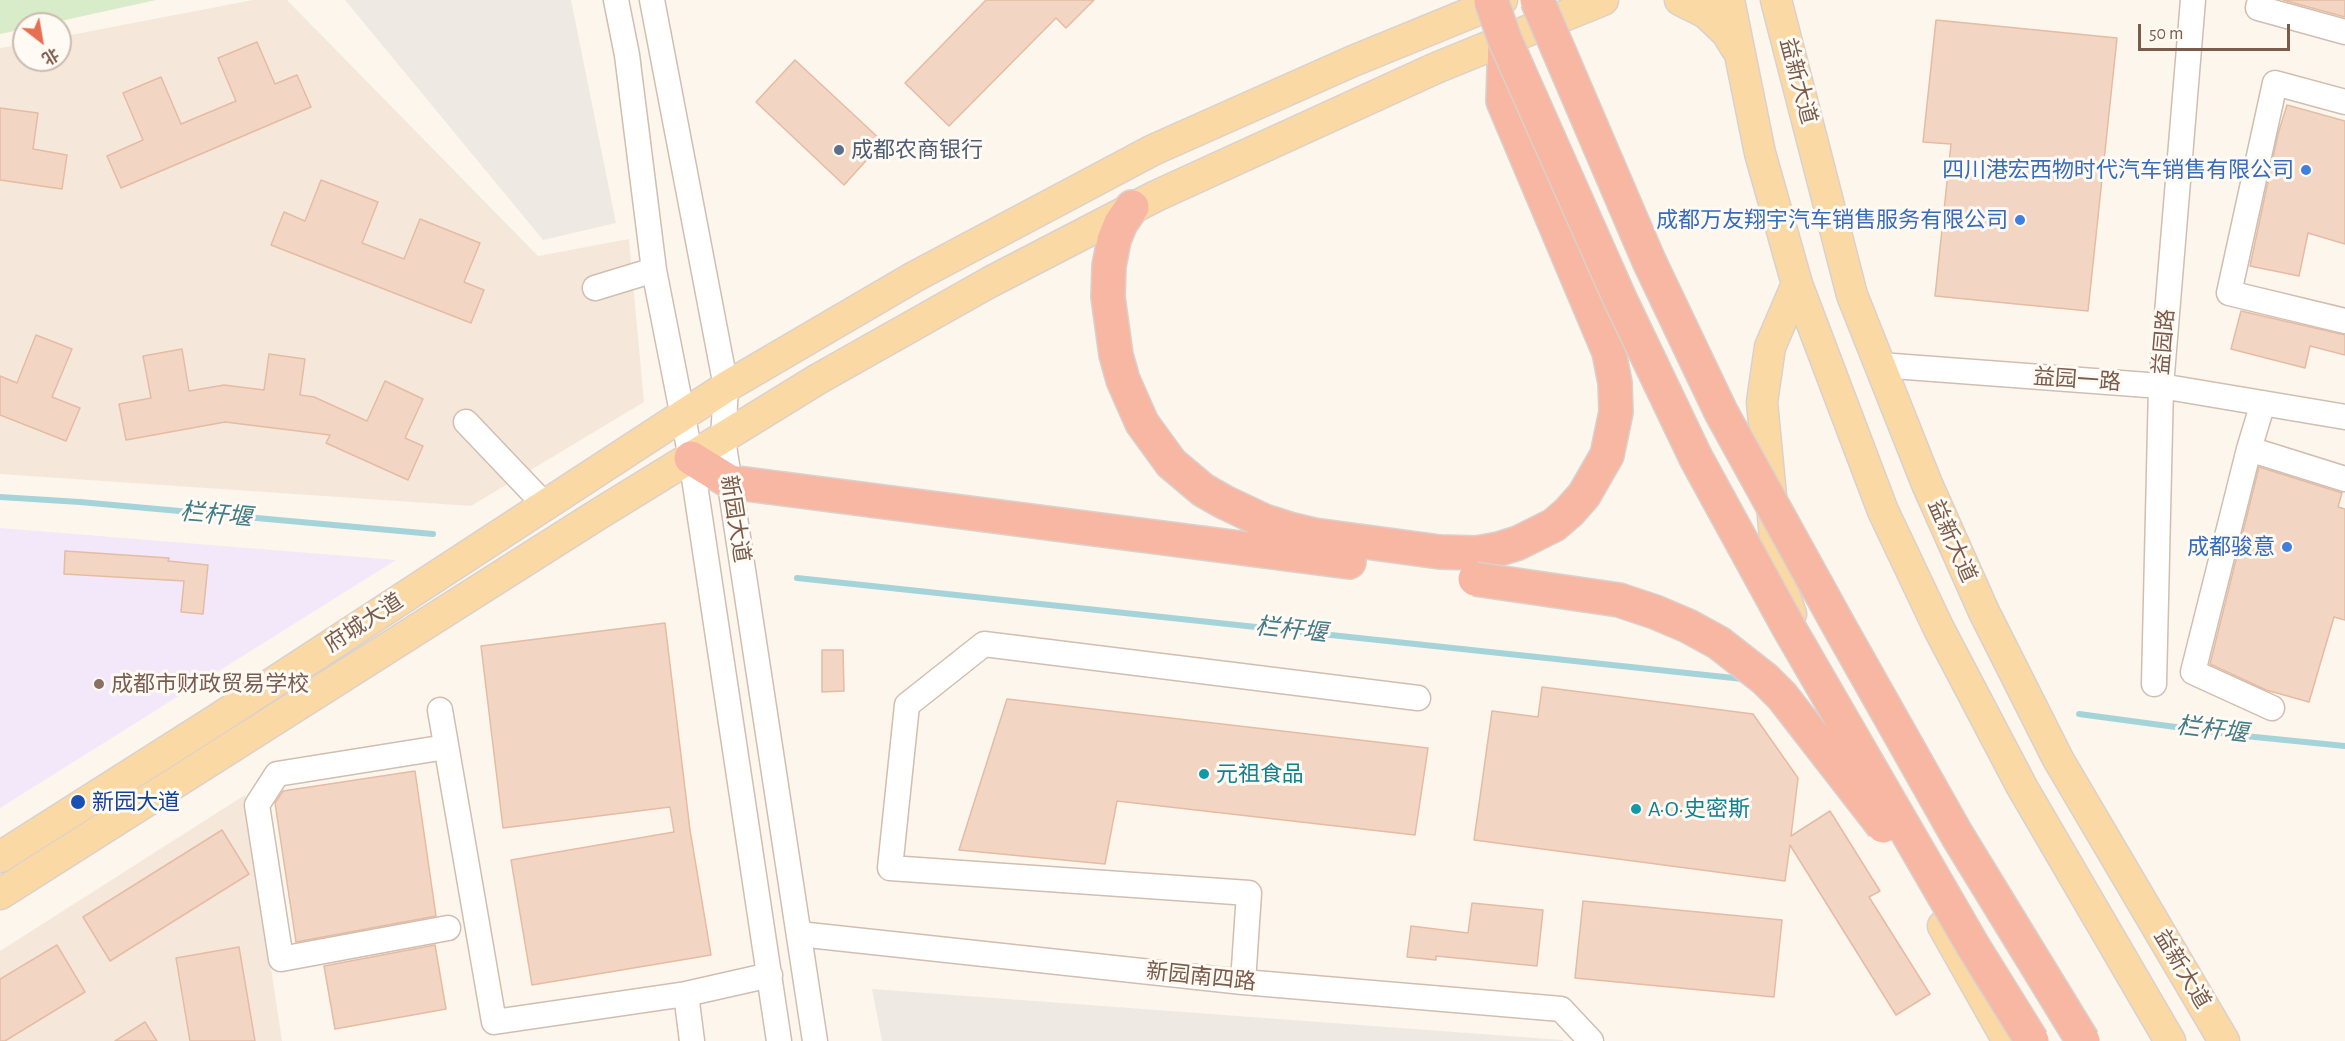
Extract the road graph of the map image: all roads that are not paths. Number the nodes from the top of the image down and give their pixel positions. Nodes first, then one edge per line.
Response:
1 (616, 0) edge
2 (652, 0) edge
3 (1491, 0) edge
4 (1502, 0) edge
5 (1537, 0) edge
6 (1603, 0) edge
7 (1680, 0) edge
8 (1729, 0) edge
9 (1776, 0) edge
10 (2193, 0) edge
11 (2260, 0) edge
12 (2345, 32) edge
13 (1505, 40) junction
14 (1738, 52) junction
15 (2345, 102) edge
16 (1132, 207) junction
17 (654, 270) junction
18 (1797, 284) junction
19 (595, 288) dead end
20 (2345, 321) edge
21 (1880, 365) junction
22 (2161, 386) junction
23 (726, 387) junction
24 (2263, 403) junction
25 (683, 416) junction
26 (2345, 417) edge
27 (466, 422) dead end
28 (723, 439) junction
29 (2249, 449) junction
30 (691, 458) junction
31 (2345, 479) edge
32 (730, 482) junction
33 (545, 505) junction
34 (1476, 566) junction
35 (2154, 684) dead end
36 (1418, 698) dead end
37 (2272, 708) dead end
38 (440, 710) dead end
39 (446, 747) junction
40 (0, 857) edge
41 (0, 894) edge
42 (448, 928) dead end
43 (799, 934) junction
44 (1973, 946) junction
45 (770, 975) junction
46 (1243, 982) junction
47 (686, 994) junction
48 (692, 1041) edge
49 (779, 1041) edge
50 (814, 1041) edge
51 (1591, 1041) edge
52 (2008, 1041) edge
53 (2032, 1041) edge
54 (2083, 1041) edge
55 (2169, 1041) edge
56 (2224, 1041) edge

1 - 17 street, 新园大道
2 - 23 street, 新园大道
3 - 13 highway, bridge
4 - 23 main road, 府城大道
5 - 54 highway, bridge
6 - 16 main road, 府城大道
7 - 14 main road
8 - 14 main road, 益新大道
9 - 21 main road, 益新大道
10 - 22 street, 益园路
11 - 12 street
13 - 34 highway
13 - 44 highway, bridge
14 - 18 main road, 益新大道
15 - 20 street
16 - 28 main road, 府城大道
16 - 34 highway
17 - 19 street
17 - 25 street, 新园大道
18 - 52 main road
18 - 55 main road, 益新大道
21 - 22 street, 益园一路
21 - 56 main road, 益新大道
22 - 24 street, 益园一路
22 - 35 street, 益园路
23 - 25 main road, 府城大道
23 - 28 street, 新园大道
24 - 26 street, 益园一路
24 - 29 street
25 - 30 street, 新园大道
25 - 33 main road, 府城大道
27 - 33 street
28 - 30 main road, 府城大道
28 - 32 street, 新园大道
29 - 31 street
29 - 37 street
30 - 32 highway
30 - 41 main road, 府城大道
30 - 45 street, 新园大道
32 - 34 highway
32 - 43 street, 新园大道
33 - 40 main road, 府城大道
34 - 44 highway, bridge
36 - 46 street
38 - 39 street
39 - 42 street
39 - 47 street
43 - 46 street, 新园南四路
43 - 50 street, 新园大道
44 - 53 highway, bridge
45 - 47 street
45 - 49 street, 新园大道
46 - 51 street, 新园南四路
47 - 48 street

